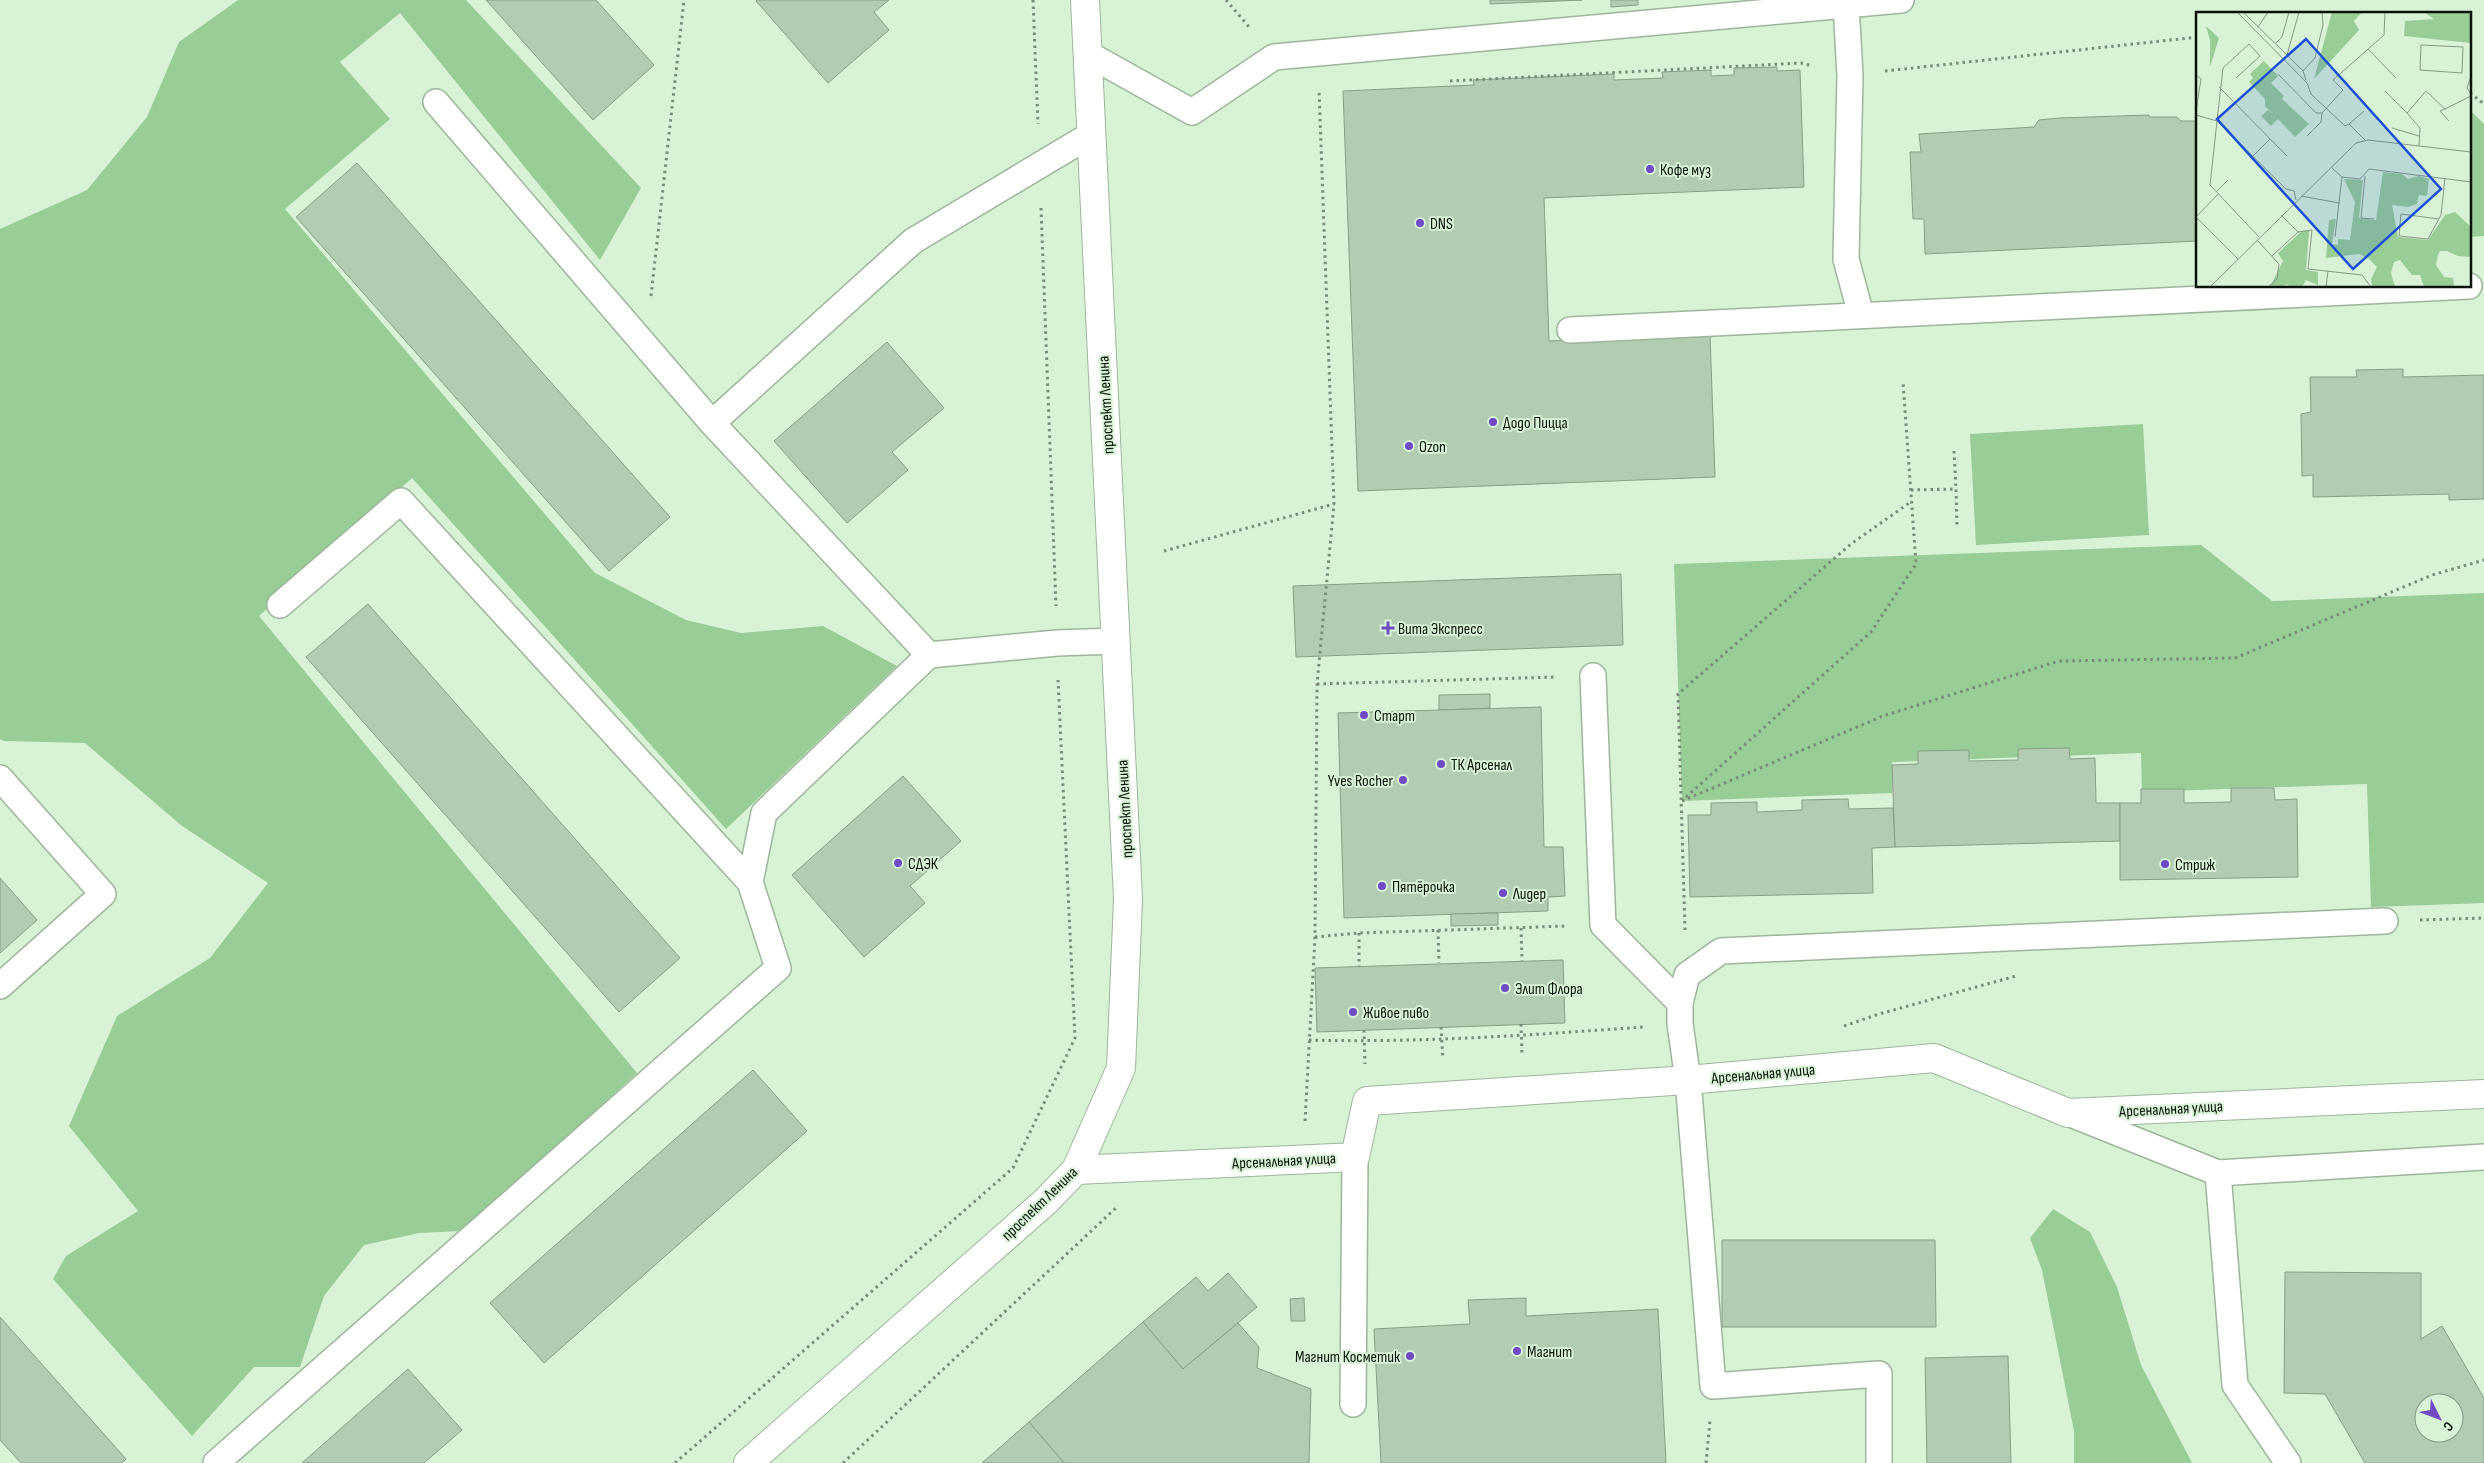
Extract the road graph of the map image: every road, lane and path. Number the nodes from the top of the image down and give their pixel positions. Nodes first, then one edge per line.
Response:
1 (684, 0) edge
2 (1033, 0) edge
3 (1085, 0) edge
4 (1226, 0) edge
5 (1901, 0) edge
6 (1846, 5) junction
7 (2196, 37) edge
8 (1088, 54) junction
9 (1274, 57) junction
10 (1850, 75) junction
11 (1447, 81) dead end
12 (2472, 95) edge
13 (436, 102) dead end
14 (2484, 104) edge
15 (1092, 134) junction
16 (1040, 166) junction
17 (2429, 288) edge
18 (1861, 316) junction
19 (1570, 330) dead end
20 (645, 346) junction
21 (1904, 382) dead end
22 (712, 423) junction
23 (1954, 451) dead end
24 (1956, 489) junction
25 (1911, 490) junction
26 (1912, 501) junction
27 (1334, 504) junction
28 (1957, 526) dead end
29 (1164, 551) dead end
30 (2484, 560) edge
31 (280, 606) dead end
32 (1116, 641) junction
33 (1057, 644) junction
34 (929, 656) junction
35 (1593, 676) joint
36 (1317, 684) junction
37 (0, 778) edge
38 (1682, 801) junction
39 (750, 882) junction
40 (2484, 918) edge
41 (2385, 921) joint
42 (1603, 925) junction
43 (1522, 928) junction
44 (1438, 930) junction
45 (1359, 932) junction
46 (1315, 938) junction
47 (1522, 961) dead end
48 (1439, 963) dead end
49 (1360, 966) dead end
50 (1687, 975) junction
51 (2020, 975) dead end
52 (0, 986) edge
53 (1680, 1014) junction
54 (1843, 1026) dead end
55 (1309, 1040) junction
56 (1688, 1080) junction
57 (2484, 1094) edge
58 (2068, 1113) junction
59 (1305, 1128) dead end
60 (1355, 1157) junction
61 (2484, 1157) edge
62 (1076, 1170) junction
63 (2218, 1173) junction
64 (1119, 1206) dead end
65 (1353, 1404) dead end
66 (216, 1463) edge
67 (676, 1463) edge
68 (748, 1463) edge
69 (843, 1463) edge
70 (1879, 1463) edge
71 (2288, 1463) edge

1 - 20 path
2 - 16 path
3 - 8 main road, проспект Ленина
4 - 9 path
5 - 6 lane
6 - 9 lane
6 - 10 lane
7 - 10 path
8 - 9 lane
8 - 15 main road, проспект Ленина
9 - 27 path
10 - 11 path
10 - 18 lane
12 - 14 path
13 - 20 lane
15 - 16 lane
15 - 32 main road, проспект Ленина
16 - 22 lane
16 - 33 path
17 - 18 lane
18 - 19 lane
20 - 22 lane
21 - 25 path
22 - 34 lane
23 - 24 path
24 - 25 path
24 - 28 path
25 - 26 path
26 - 38 path
26 - 38 path
27 - 29 path
27 - 36 path
30 - 38 path
31 - 39 lane
32 - 33 lane
32 - 62 main road, проспект Ленина
33 - 34 lane
33 - 67 path
34 - 39 lane
35 - 36 path
35 - 42 lane
36 - 46 path
37 - 52 lane
38 - 50 path
39 - 66 lane
40 - 41 path
41 - 50 lane
42 - 43 path
42 - 53 lane
43 - 44 path
43 - 47 path
44 - 45 path
44 - 48 path
45 - 46 path
45 - 49 path
46 - 55 path
50 - 53 lane
51 - 54 path
53 - 55 path
53 - 56 lane
55 - 59 path
56 - 58 main road, Арсенальная улица
56 - 60 main road, Арсенальная улица
56 - 70 lane
57 - 58 main road, Арсенальная улица
58 - 63 lane
60 - 62 main road, Арсенальная улица
60 - 65 lane
61 - 63 lane
62 - 68 main road, проспект Ленина
63 - 71 lane
64 - 69 path

